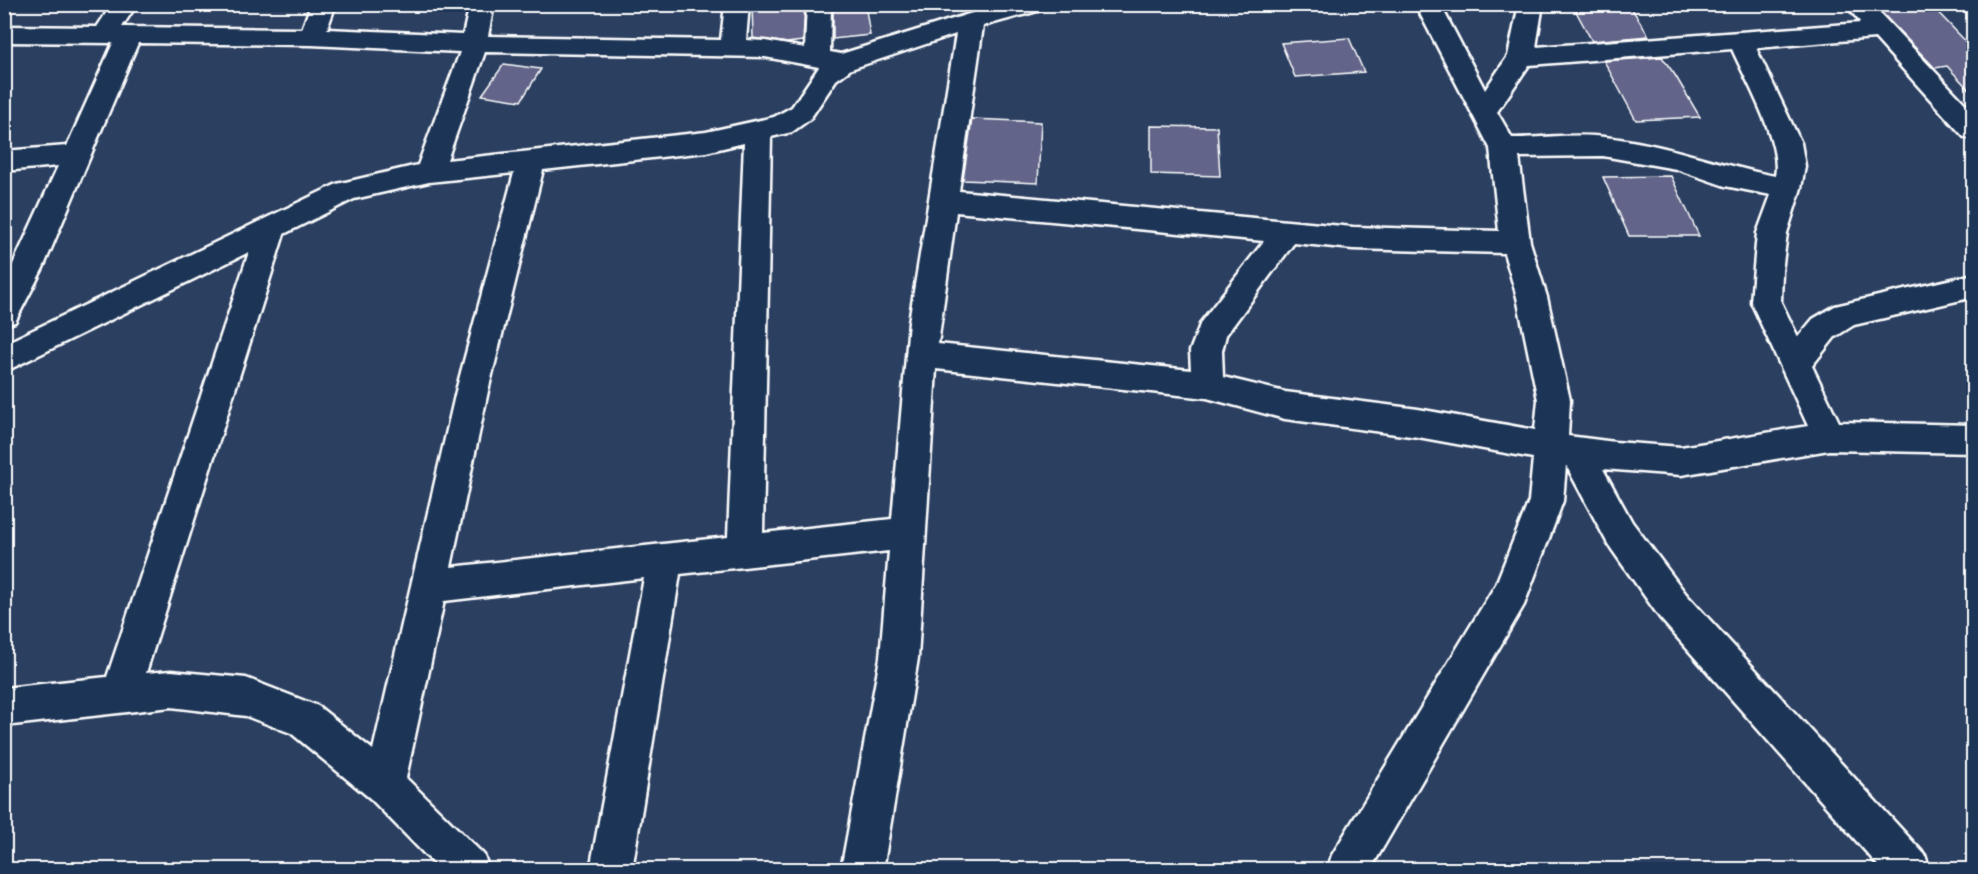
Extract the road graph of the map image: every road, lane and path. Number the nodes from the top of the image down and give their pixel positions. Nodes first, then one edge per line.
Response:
1 (125, 4) edge
2 (324, 4) edge
3 (482, 4) edge
4 (737, 4) edge
5 (819, 4) edge
6 (1032, 4) edge
7 (1427, 4) edge
8 (1531, 4) edge
9 (1857, 4) edge
10 (971, 21) junction
11 (1879, 30) junction
12 (4, 34) edge
13 (117, 34) junction
14 (310, 37) junction
15 (1740, 40) junction
16 (476, 44) junction
17 (734, 49) junction
18 (1521, 57) junction
19 (830, 60) junction
20 (1483, 112) junction
21 (758, 130) junction
22 (1974, 130) edge
23 (1504, 148) junction
24 (77, 155) junction
25 (531, 160) junction
26 (4, 161) edge
27 (429, 172) junction
28 (1787, 188) junction
29 (943, 200) junction
30 (272, 227) junction
31 (1286, 233) junction
32 (1515, 242) junction
33 (16, 269) edge
34 (1974, 285) edge
35 (4, 313) edge
36 (921, 355) junction
37 (4, 358) edge
38 (1795, 364) junction
39 (1208, 385) junction
40 (1829, 436) junction
41 (1974, 439) edge
42 (1563, 449) junction
43 (908, 533) junction
44 (745, 551) junction
45 (665, 560) junction
46 (428, 586) junction
47 (120, 695) junction
48 (4, 707) edge
49 (385, 784) junction
50 (469, 870) edge
51 (611, 870) edge
52 (862, 870) edge
53 (1347, 870) edge
54 (1910, 870) edge

1 - 13 street
2 - 14 street
3 - 16 street
4 - 17 street
5 - 19 street
6 - 10 street
7 - 20 street
8 - 18 street
9 - 11 street
10 - 19 street
10 - 29 street
11 - 15 street
11 - 22 street
12 - 13 street
13 - 14 street
13 - 24 street
14 - 16 street
15 - 18 street
15 - 28 street
16 - 17 street
16 - 27 street
17 - 19 street
18 - 20 street
19 - 21 street
20 - 23 street
21 - 25 street
21 - 44 street
23 - 28 street
23 - 32 street
24 - 26 street
24 - 33 street
25 - 27 street
25 - 46 street
27 - 30 street
28 - 38 street
29 - 31 street
29 - 36 street
30 - 37 street
30 - 47 street
31 - 32 street
31 - 39 street
32 - 42 street
33 - 35 street
34 - 38 street
36 - 39 street
36 - 43 street
38 - 40 street
39 - 42 street
40 - 41 street
40 - 42 street
42 - 53 street
42 - 54 street
43 - 44 street
43 - 52 street
44 - 45 street
45 - 46 street
45 - 51 street
46 - 49 street
47 - 48 street
47 - 49 street
49 - 50 street

